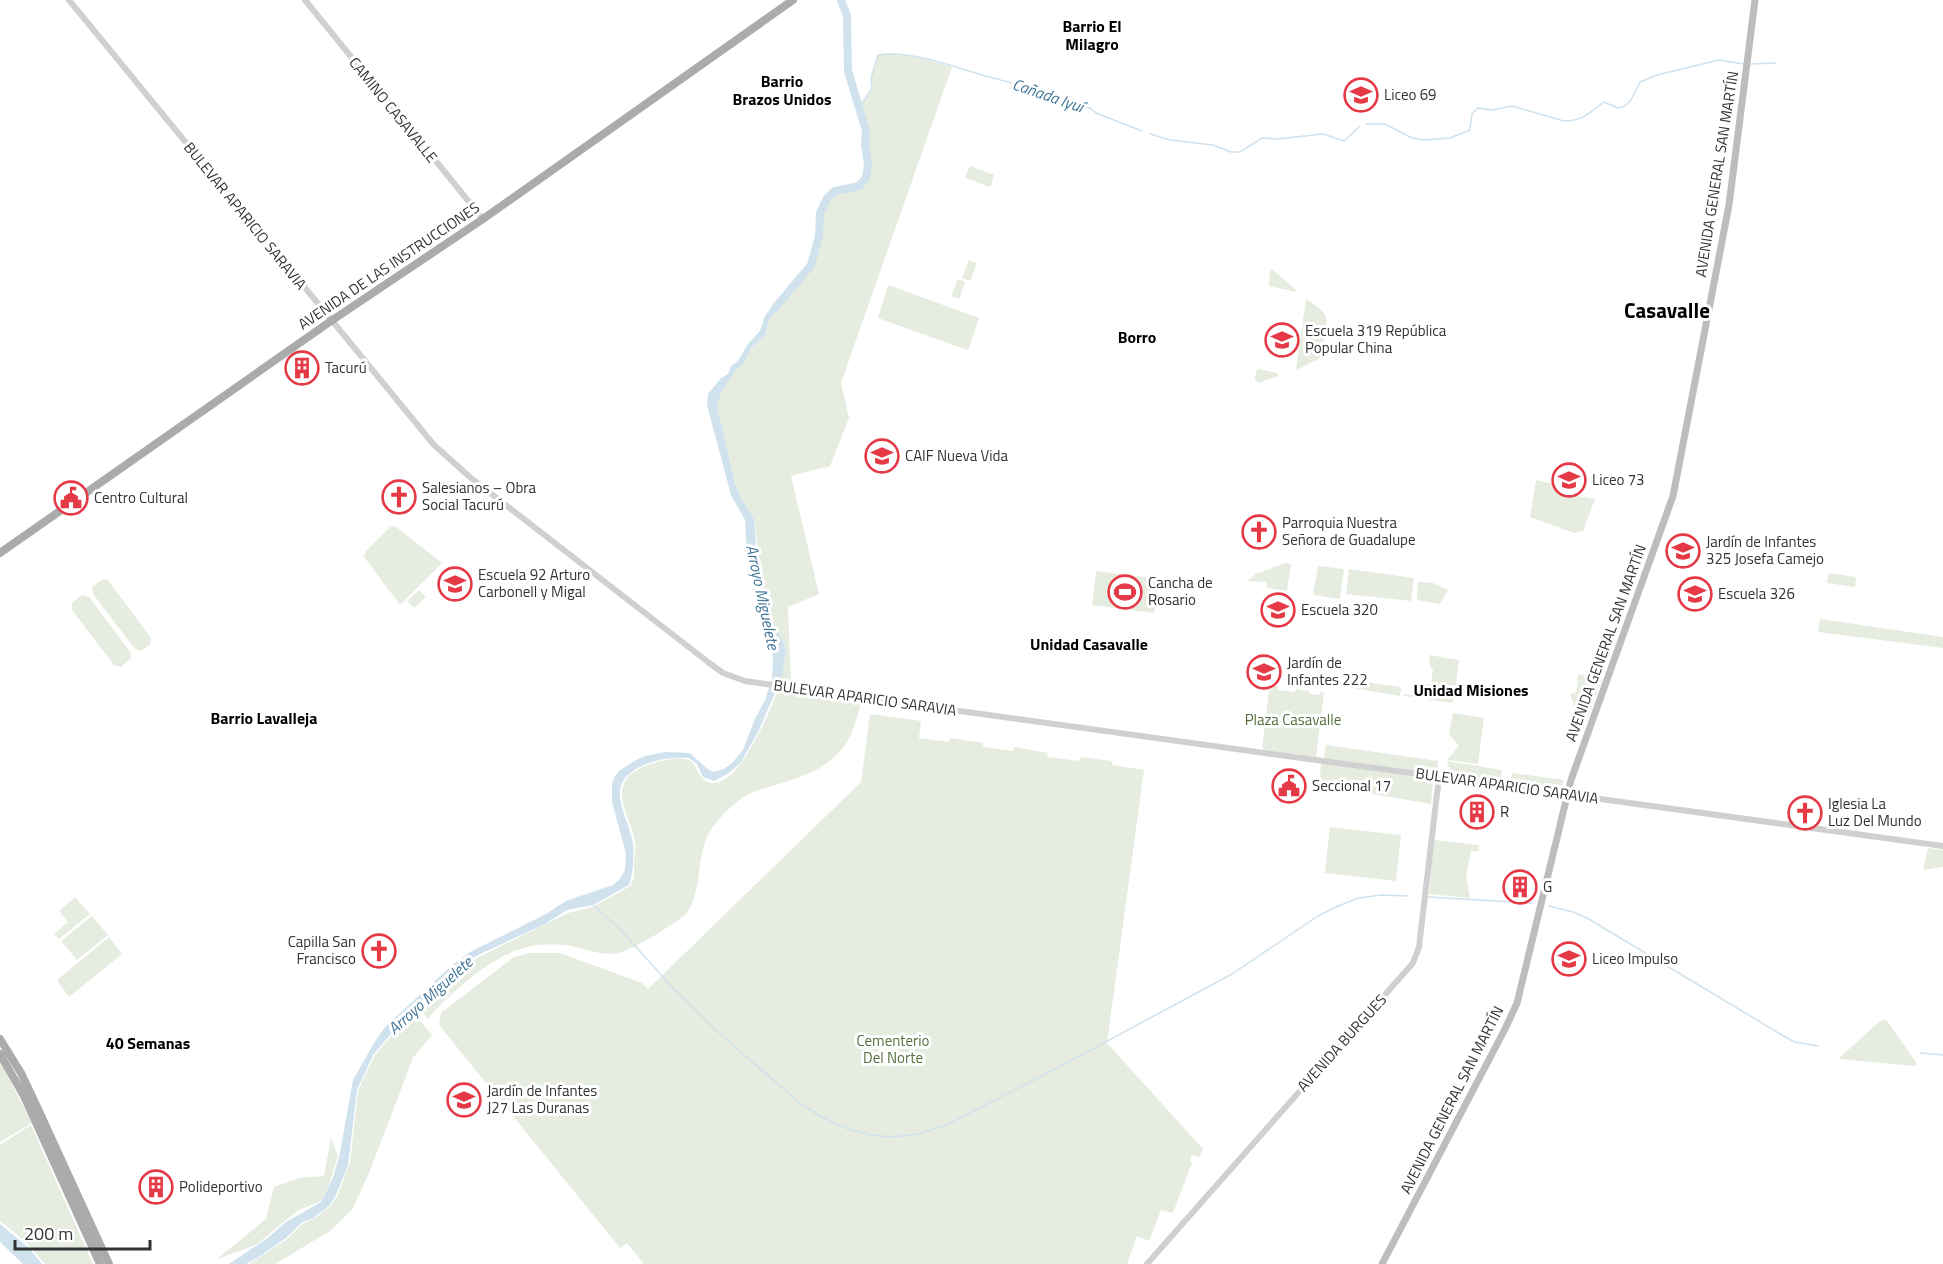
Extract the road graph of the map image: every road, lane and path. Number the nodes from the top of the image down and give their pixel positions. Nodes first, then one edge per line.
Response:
1 (69, 0) edge
2 (305, 0) edge
3 (793, 0) edge
4 (1755, 0) edge
5 (483, 219) junction
6 (331, 321) junction
7 (0, 553) edge
8 (1439, 777) junction
9 (1567, 794) junction
10 (1943, 846) edge
11 (0, 1040) edge
12 (0, 1054) edge
13 (100, 1264) edge
14 (109, 1264) edge
15 (1146, 1264) edge
16 (1382, 1264) edge

1 - 6 street, BULEVAR APARICIO SARAVIA
2 - 5 street, CAMINO CASAVALLE
3 - 5 main road, AVENIDA DE LAS INSTRUCCIONES
4 - 9 main road, AVENIDA GENERAL SAN MARTÍN
5 - 6 main road, AVENIDA DE LAS INSTRUCCIONES
6 - 7 main road, AVENIDA DE LAS INSTRUCCIONES
6 - 8 street, BULEVAR APARICIO SARAVIA
8 - 9 street, BULEVAR APARICIO SARAVIA
8 - 15 street, AVENIDA BURGUES
9 - 10 street, BULEVAR APARICIO SARAVIA
9 - 16 main road, AVENIDA GENERAL SAN MARTÍN
11 - 14 main road
12 - 13 main road

